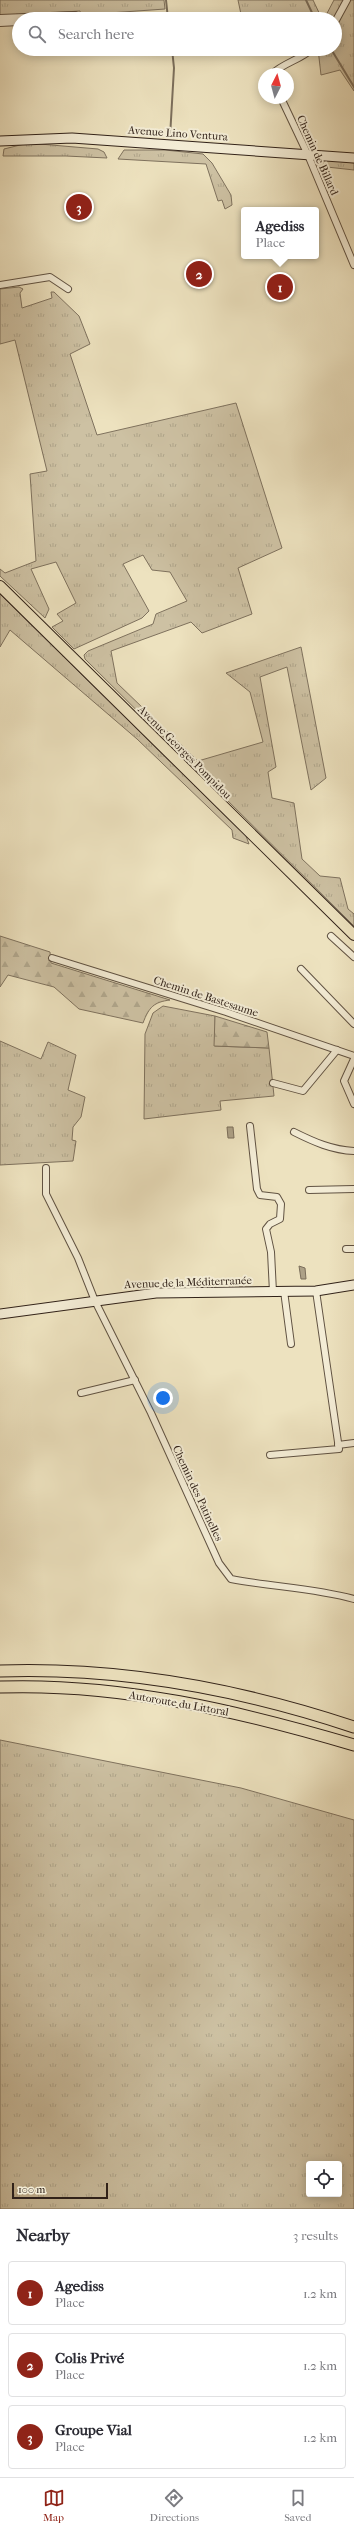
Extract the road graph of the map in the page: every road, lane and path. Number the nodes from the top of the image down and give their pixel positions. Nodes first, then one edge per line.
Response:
1 (347, 0) edge
2 (340, 12) edge
3 (0, 18) edge
4 (12, 18) edge
5 (12, 22) edge
6 (0, 23) edge
7 (304, 56) edge
8 (280, 68) edge
9 (284, 104) edge
10 (0, 141) edge
11 (308, 155) junction
12 (354, 158) edge
13 (354, 265) edge
14 (0, 285) edge
15 (68, 290) dead end
16 (0, 586) edge
17 (354, 935) edge
18 (331, 936) dead end
19 (354, 957) edge
20 (52, 958) dead end
21 (301, 969) dead end
22 (354, 1024) edge
23 (337, 1050) junction
24 (354, 1056) edge
25 (354, 1059) edge
26 (273, 1083) dead end
27 (354, 1104) edge
28 (250, 1126) dead end
29 (294, 1132) dead end
30 (354, 1151) edge
31 (46, 1168) dead end
32 (354, 1189) edge
33 (309, 1190) dead end
34 (346, 1249) dead end
35 (354, 1249) edge
36 (354, 1285) edge
37 (316, 1291) junction
38 (273, 1292) junction
39 (284, 1292) junction
40 (95, 1301) junction
41 (0, 1314) edge
42 (291, 1344) dead end
43 (135, 1380) junction
44 (81, 1393) dead end
45 (354, 1443) edge
46 (339, 1447) junction
47 (270, 1455) dead end
48 (354, 1599) edge
49 (0, 1671) edge
50 (0, 1687) edge
51 (354, 1727) edge
52 (354, 1745) edge

1 - 2 street
3 - 4 street
5 - 6 street
7 - 8 street
9 - 11 street, Chemin de Billard
10 - 11 main road, Avenue Lino Ventura
11 - 12 main road, Avenue Lino Ventura
11 - 13 street, Chemin de Billard
14 - 15 street
16 - 17 main road, Avenue Georges Pompidou
18 - 19 street
20 - 23 street, Chemin de Bastesaume
21 - 22 street
23 - 24 street, Chemin de Bastesaume
23 - 26 street
25 - 27 street
28 - 38 street
29 - 30 street
31 - 40 street, Chemin des Patinelles
32 - 33 street
34 - 35 street
36 - 37 main road, Avenue de la Méditerranée
37 - 39 main road, Avenue de la Méditerranée
37 - 46 street
38 - 39 main road, Avenue de la Méditerranée
38 - 40 main road, Avenue de la Méditerranée
39 - 42 street
40 - 41 main road, Avenue de la Méditerranée
40 - 43 street, Chemin des Patinelles
43 - 44 street
43 - 48 street, Chemin des Patinelles
45 - 46 street
46 - 47 street
49 - 51 highway, Autoroute du Littoral
50 - 52 highway, Autoroute du Littoral

